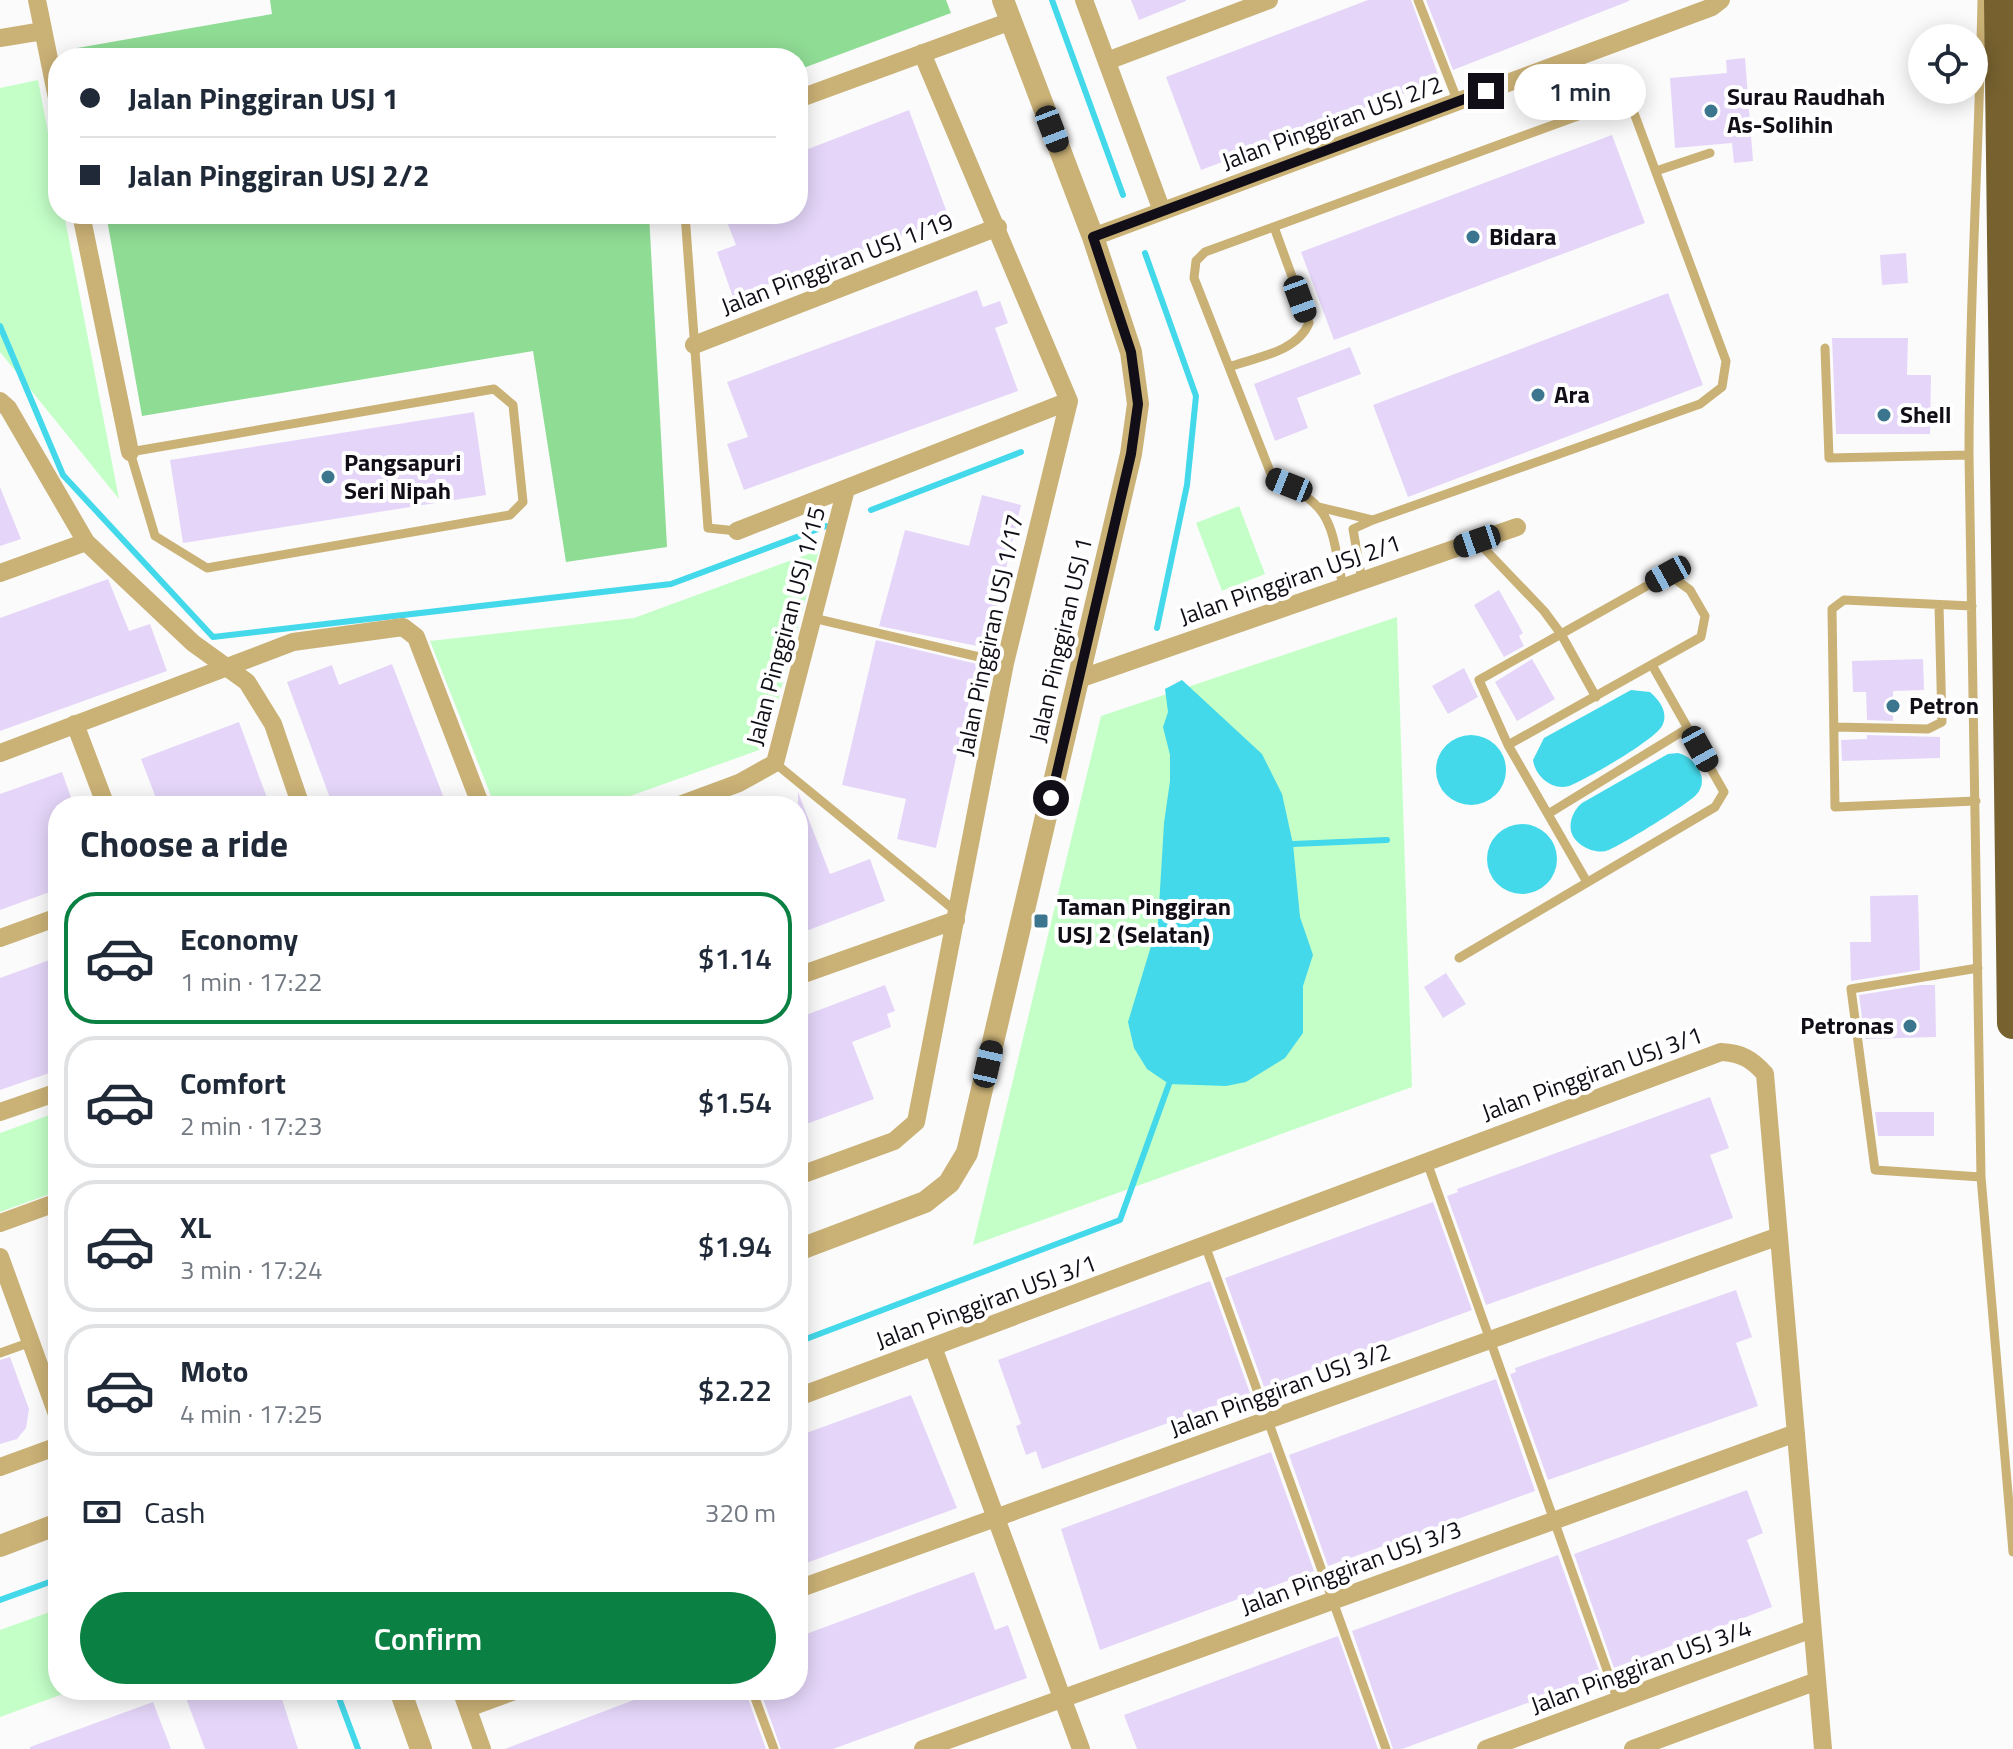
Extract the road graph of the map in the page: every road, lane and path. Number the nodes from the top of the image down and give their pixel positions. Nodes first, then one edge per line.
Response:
1 (37, 0) edge
2 (1084, 0) edge
3 (1269, 0) edge
4 (1418, 0) edge
5 (1721, 0) edge
6 (1982, 0) edge
7 (2000, 0) edge
8 (1007, 11) edge
9 (43, 31) junction
10 (0, 38) edge
11 (922, 53) junction
12 (48, 55) edge
13 (1107, 61) junction
14 (808, 95) edge
15 (1458, 102) junction
16 (1710, 153) dead end
17 (1656, 171) junction
18 (1162, 211) junction
19 (83, 224) edge
20 (686, 224) edge
21 (998, 227) junction
22 (1274, 227) junction
23 (1093, 237) junction
24 (694, 345) junction
25 (1825, 348) dead end
26 (1229, 367) junction
27 (0, 401) edge
28 (1069, 401) junction
29 (130, 452) junction
30 (1969, 455) junction
31 (846, 489) junction
32 (1319, 507) junction
33 (1373, 520) junction
34 (1517, 527) dead end
35 (737, 531) joint
36 (1477, 541) junction
37 (86, 542) junction
38 (0, 573) edge
39 (1362, 581) junction
40 (1343, 587) junction
41 (1939, 605) junction
42 (1972, 606) junction
43 (813, 618) junction
44 (1561, 634) junction
45 (1005, 663) junction
46 (1652, 665) junction
47 (225, 667) junction
48 (1079, 679) junction
49 (1596, 697) junction
50 (75, 724) junction
51 (1834, 727) junction
52 (1688, 728) junction
53 (1508, 745) junction
54 (0, 753) edge
55 (775, 763) junction
56 (102, 796) edge
57 (298, 796) edge
58 (477, 796) edge
59 (704, 796) edge
60 (1976, 801) junction
61 (1548, 814) junction
62 (1587, 882) junction
63 (957, 916) junction
64 (48, 921) edge
65 (0, 938) edge
66 (1459, 958) dead end
67 (1978, 968) junction
68 (808, 972) edge
69 (2013, 1023) edge
70 (48, 1095) edge
71 (0, 1112) edge
72 (1427, 1162) junction
73 (808, 1172) edge
74 (1981, 1177) junction
75 (48, 1206) edge
76 (0, 1223) edge
77 (1779, 1236) junction
78 (1205, 1245) junction
79 (808, 1246) edge
80 (0, 1257) edge
81 (1490, 1341) junction
82 (31, 1342) junction
83 (933, 1347) junction
84 (0, 1353) edge
85 (48, 1389) edge
86 (808, 1393) edge
87 (1268, 1420) junction
88 (1796, 1433) junction
89 (48, 1450) edge
90 (0, 1467) edge
91 (996, 1518) junction
92 (1552, 1520) junction
93 (48, 1528) edge
94 (0, 1546) edge
95 (2013, 1552) edge
96 (808, 1585) edge
97 (1333, 1600) junction
98 (1812, 1629) junction
99 (1817, 1681) junction
100 (1062, 1698) junction
101 (404, 1700) edge
102 (464, 1700) edge
103 (756, 1700) edge
104 (1618, 1702) junction
105 (421, 1749) edge
106 (482, 1749) edge
107 (774, 1749) edge
108 (923, 1749) edge
109 (1081, 1749) edge
110 (1386, 1749) edge
111 (1486, 1749) edge
112 (1633, 1749) edge
113 (1823, 1749) edge

1 - 9 street
2 - 13 street
3 - 13 street
4 - 15 lane
5 - 15 street, Jalan Pinggiran USJ 2/2
6 - 30 lane
7 - 69 highway
8 - 11 street
8 - 23 street, Jalan Pinggiran USJ 1
9 - 10 street
9 - 12 street
11 - 14 street
11 - 21 street
13 - 18 street
15 - 18 street, Jalan Pinggiran USJ 2/2
16 - 17 lane
17 - 22 lane
17 - 33 lane
18 - 23 street, Jalan Pinggiran USJ 2/2
19 - 29 street
20 - 24 lane
21 - 24 street, Jalan Pinggiran USJ 1/19
21 - 28 street
22 - 26 lane
22 - 26 lane
23 - 48 street, Jalan Pinggiran USJ 1
24 - 35 lane
25 - 30 lane
26 - 32 lane
27 - 37 street
28 - 31 street
28 - 45 street, Jalan Pinggiran USJ 1/17
29 - 29 lane
30 - 42 lane
31 - 35 street
31 - 43 street, Jalan Pinggiran USJ 1/15
32 - 33 lane
32 - 40 lane
33 - 39 lane
34 - 36 street, Jalan Pinggiran USJ 2/1
36 - 39 street, Jalan Pinggiran USJ 2/1
36 - 44 lane
37 - 38 street
37 - 47 street
39 - 40 street, Jalan Pinggiran USJ 2/1
40 - 48 street, Jalan Pinggiran USJ 2/1
41 - 42 lane
41 - 51 lane
41 - 51 lane
42 - 60 lane
43 - 45 lane
43 - 55 street, Jalan Pinggiran USJ 1/15
44 - 46 lane
44 - 49 lane
44 - 53 lane
45 - 63 street, Jalan Pinggiran USJ 1/17
46 - 49 lane
46 - 52 lane
47 - 50 street
47 - 57 street
47 - 58 street
48 - 79 street, Jalan Pinggiran USJ 1
49 - 53 lane
50 - 54 street
50 - 56 street
51 - 60 lane
52 - 61 lane
52 - 62 lane
53 - 61 lane
55 - 59 street, Jalan Pinggiran USJ 1/15
55 - 63 lane
60 - 67 lane
61 - 62 lane
62 - 66 lane
63 - 68 street
63 - 73 street, Jalan Pinggiran USJ 1/17
64 - 65 street
67 - 74 lane
67 - 74 lane
70 - 71 street
72 - 77 street, Jalan Pinggiran USJ 3/1
72 - 78 street, Jalan Pinggiran USJ 3/1
72 - 81 lane
74 - 95 lane
75 - 76 street
77 - 81 street, Jalan Pinggiran USJ 3/2
77 - 88 street, Jalan Pinggiran USJ 3/1
78 - 83 street, Jalan Pinggiran USJ 3/1
78 - 87 lane
80 - 82 street
81 - 87 street, Jalan Pinggiran USJ 3/2
81 - 92 lane
82 - 84 lane
82 - 85 street
83 - 86 street, Jalan Pinggiran USJ 3/1
83 - 91 street
87 - 91 street, Jalan Pinggiran USJ 3/2
87 - 97 lane
88 - 92 street, Jalan Pinggiran USJ 3/3
88 - 98 street, Jalan Pinggiran USJ 3/1
89 - 90 street
91 - 96 street, Jalan Pinggiran USJ 3/2
91 - 100 street
92 - 97 street, Jalan Pinggiran USJ 3/3
92 - 104 lane
93 - 94 street
97 - 100 street, Jalan Pinggiran USJ 3/3
97 - 110 lane
98 - 99 street, Jalan Pinggiran USJ 3/1
98 - 104 street, Jalan Pinggiran USJ 3/4
99 - 112 street
99 - 113 street, Jalan Pinggiran USJ 3/1
100 - 108 street, Jalan Pinggiran USJ 3/3
100 - 109 street
101 - 105 street
102 - 106 street
103 - 107 lane
104 - 111 street, Jalan Pinggiran USJ 3/4

